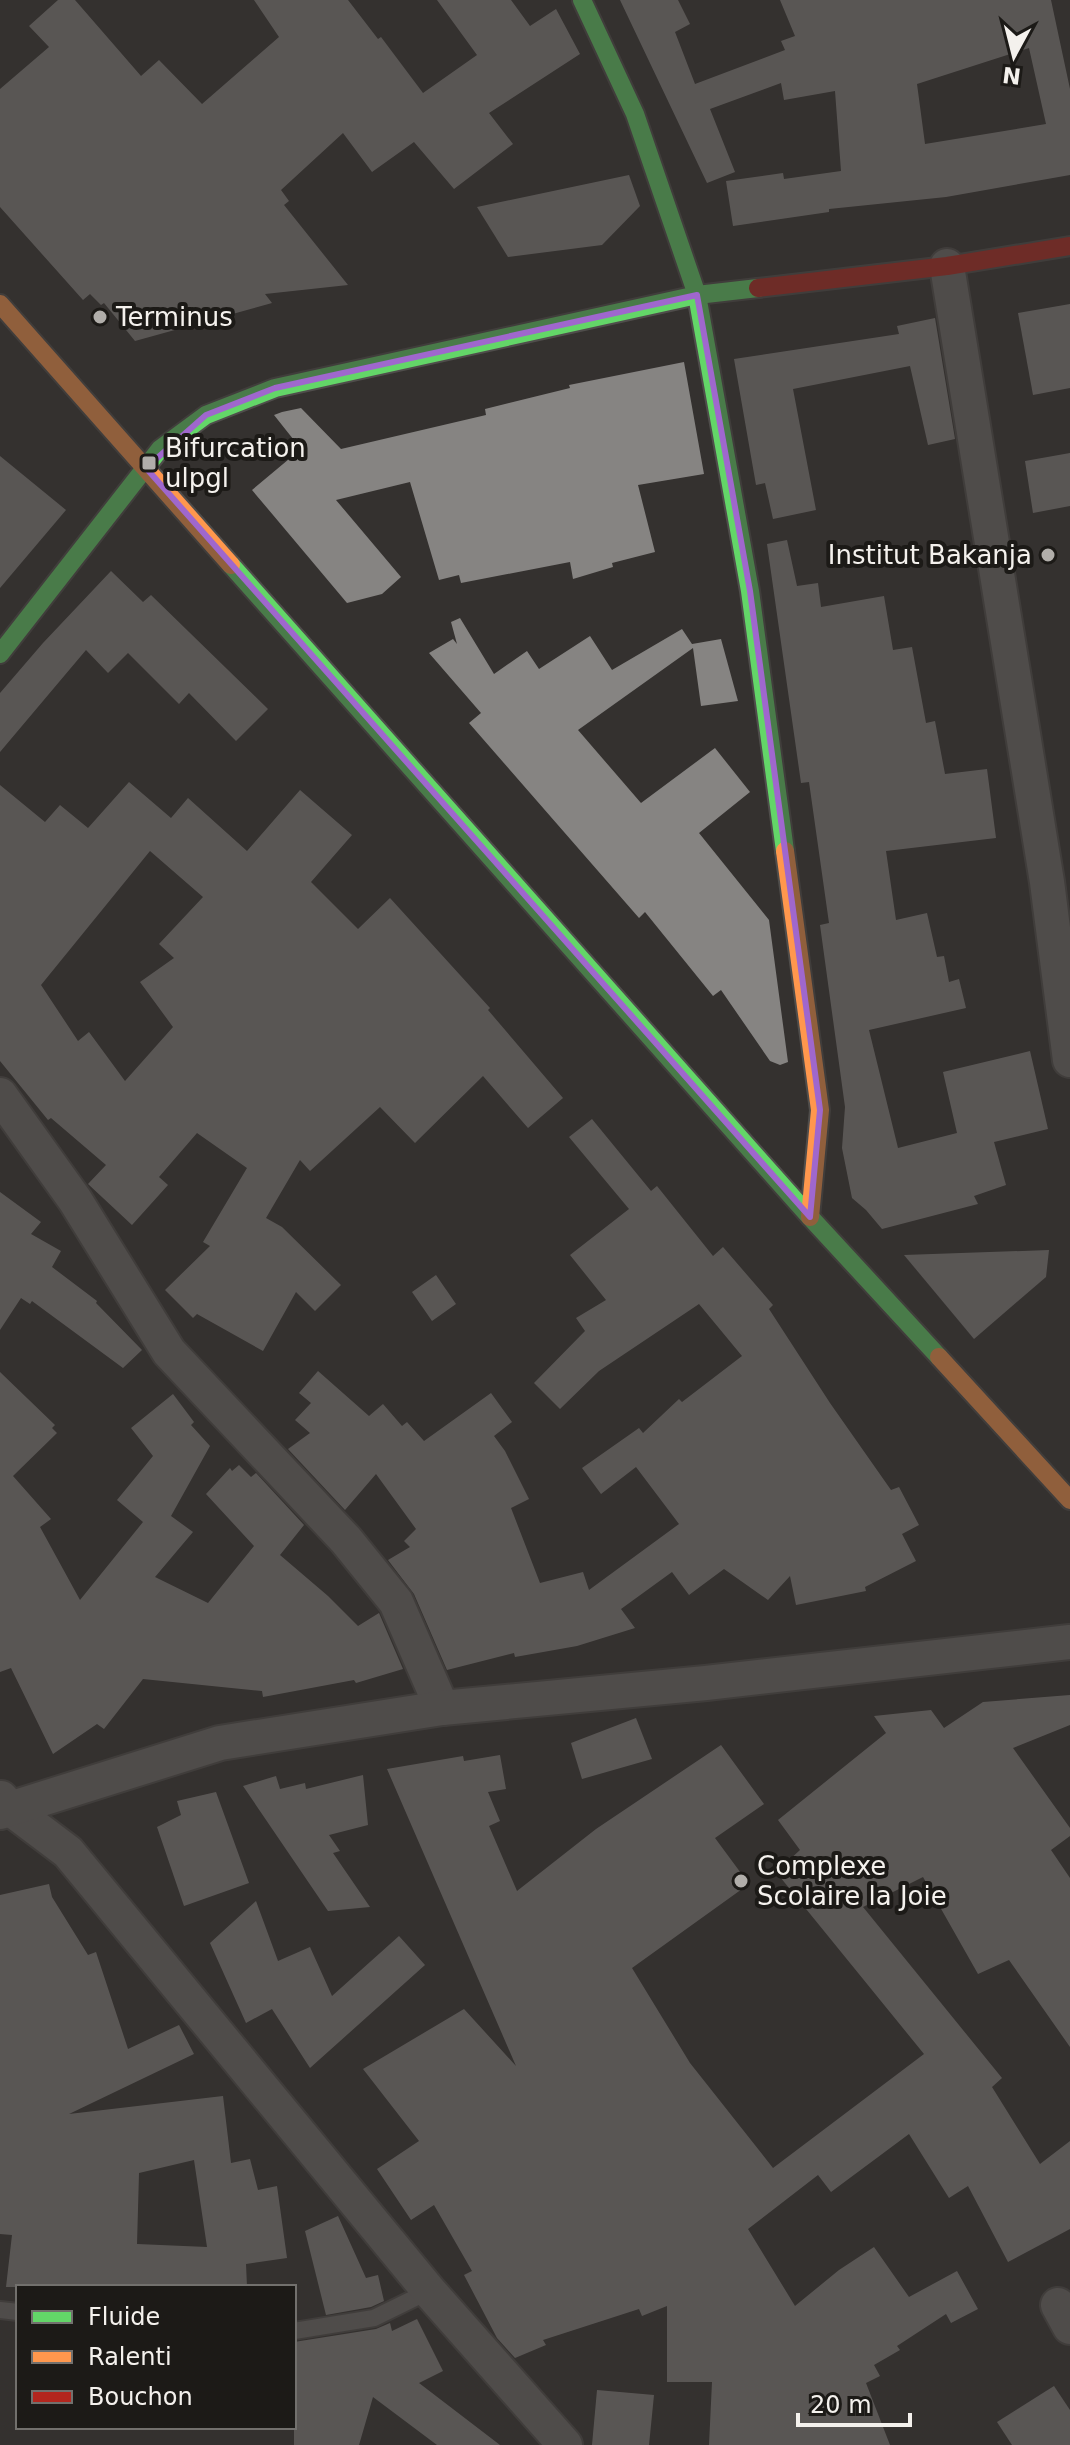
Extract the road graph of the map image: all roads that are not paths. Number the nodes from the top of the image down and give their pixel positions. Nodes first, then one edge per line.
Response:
1 (582, 0) edge
2 (1070, 246) edge
3 (947, 266) junction
4 (697, 295) junction
5 (0, 304) edge
6 (146, 468) junction
7 (0, 654) edge
8 (1058, 880) edge
9 (1070, 1060) edge
10 (0, 1095) edge
11 (810, 1217) junction
12 (1070, 1460) edge
13 (1068, 1498) edge
14 (1070, 1642) edge
15 (442, 1708) junction
16 (4, 1806) edge
17 (429, 2291) junction
18 (296, 2331) edge
19 (565, 2445) edge

1 - 4 main road
2 - 3 main road
3 - 4 main road
3 - 8 street
4 - 6 main road
4 - 11 main road
5 - 6 main road
6 - 7 main road
6 - 11 main road
8 - 9 street
10 - 15 street
11 - 13 main road
12 - 13 street
14 - 15 street
15 - 16 street
16 - 17 street
17 - 18 lane
17 - 19 street

